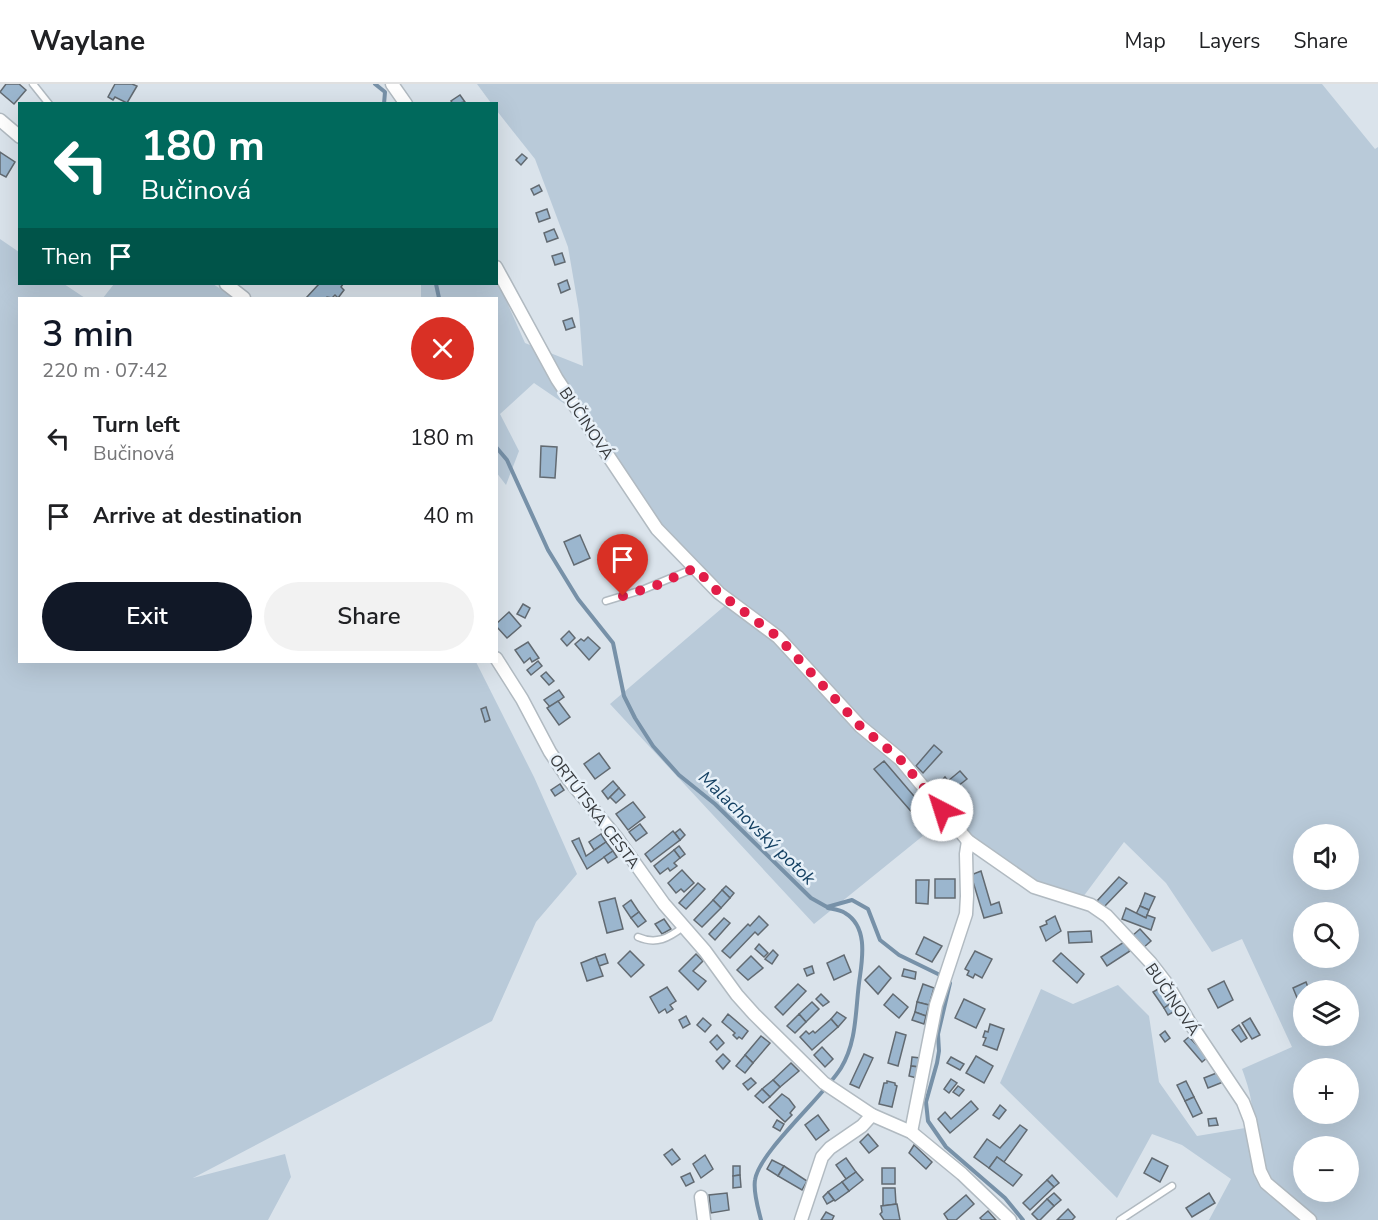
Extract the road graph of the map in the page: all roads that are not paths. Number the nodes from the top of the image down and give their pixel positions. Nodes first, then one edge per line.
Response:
1 (33, 84) edge
2 (392, 84) edge
3 (47, 102) edge
4 (405, 102) edge
5 (0, 120) edge
6 (18, 135) edge
7 (498, 271) edge
8 (227, 285) edge
9 (243, 297) edge
10 (695, 568) junction
11 (606, 601) dead end
12 (498, 661) edge
13 (968, 841) junction
14 (683, 927) junction
15 (638, 937) dead end
16 (872, 1115) junction
17 (911, 1132) junction
18 (1172, 1186) dead end
19 (701, 1197) dead end
20 (802, 1216) edge
21 (704, 1220) edge
22 (1010, 1220) edge
23 (1120, 1220) edge
24 (1310, 1220) edge

1 - 3 lane
2 - 4 street
5 - 6 street
7 - 10 street, BUČINOVÁ
8 - 9 street
10 - 11 lane
10 - 13 street, BUČINOVÁ
12 - 14 street, ORTÚTSKA CESTA
13 - 17 street
13 - 24 street, BUČINOVÁ
14 - 15 lane
14 - 16 street, ORTÚTSKA CESTA
16 - 17 street, ORTÚTSKA CESTA
16 - 20 street
17 - 22 street, ORTÚTSKA CESTA
18 - 23 lane
19 - 21 street

